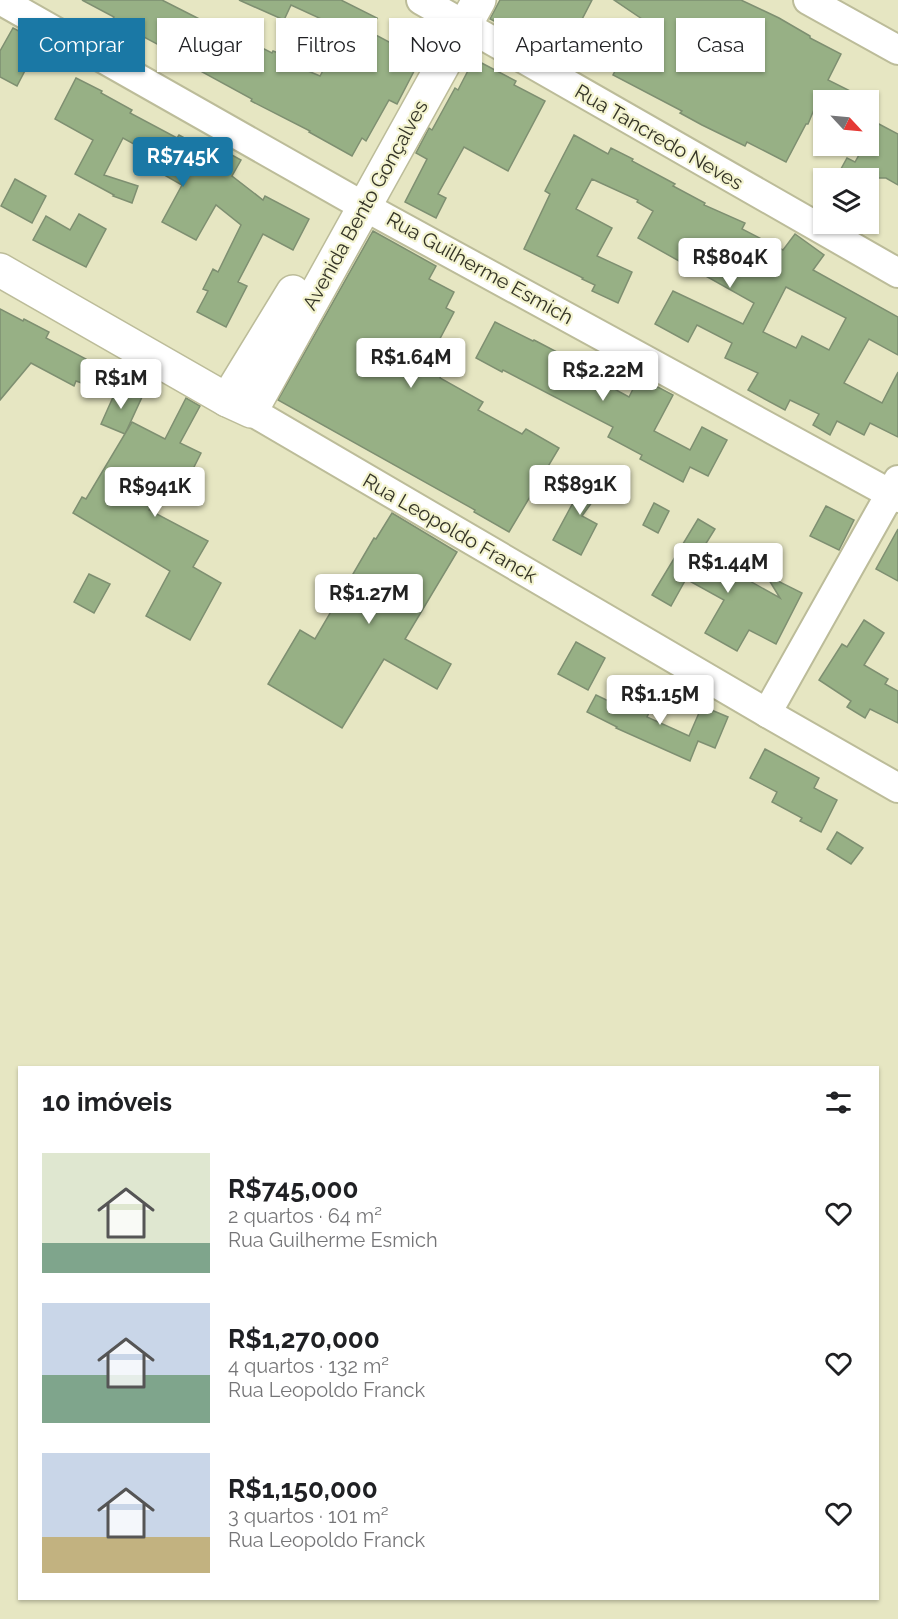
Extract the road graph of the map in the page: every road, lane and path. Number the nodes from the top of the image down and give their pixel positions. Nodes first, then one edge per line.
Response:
1 (0, 0) edge
2 (808, 0) edge
3 (454, 8) edge
4 (898, 50) edge
5 (357, 201) junction
6 (0, 270) edge
7 (898, 273) edge
8 (239, 406) junction
9 (895, 491) edge
10 (767, 713) junction
11 (898, 788) edge

1 - 5 street, Rua Guilherme Esmich
2 - 4 street
3 - 5 main road, Avenida Bento Gonçalves
3 - 7 street, Rua Tancredo Neves
5 - 8 main road, Avenida Bento Gonçalves
5 - 9 street, Rua Guilherme Esmich
6 - 8 main road, Rua Leopoldo Franck
8 - 10 street, Rua Leopoldo Franck
9 - 10 street
10 - 11 street, Rua Leopoldo Franck

